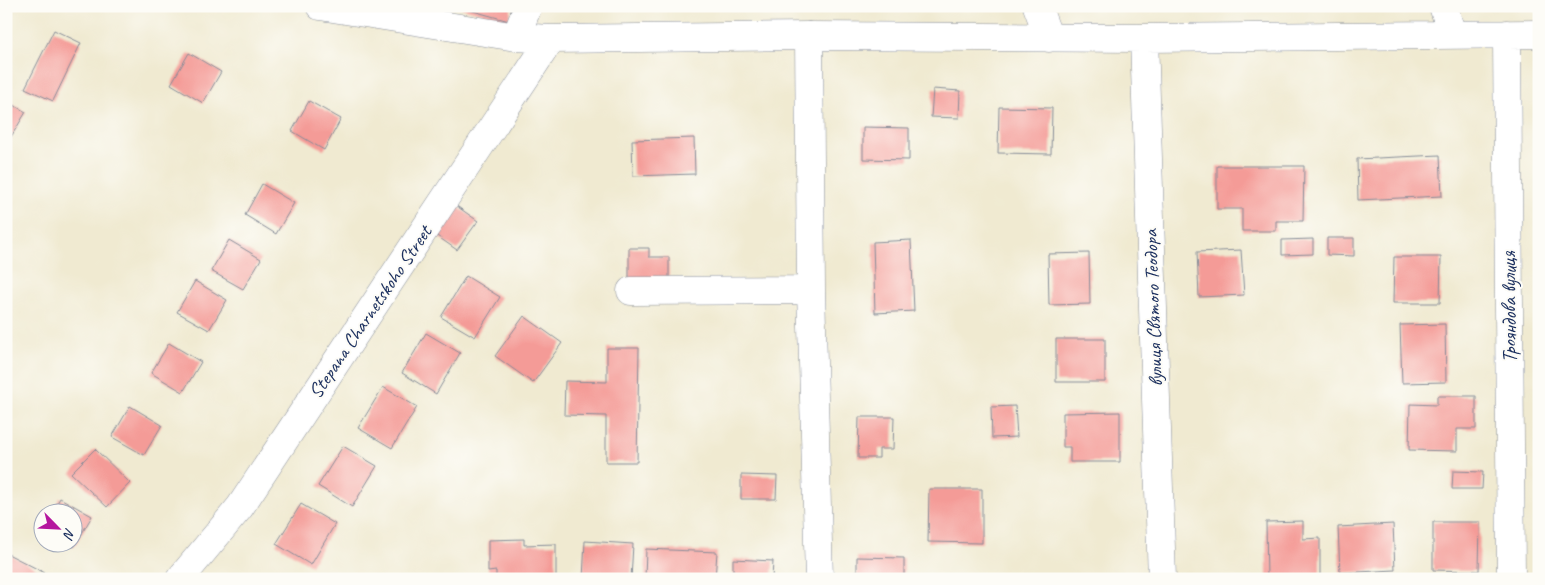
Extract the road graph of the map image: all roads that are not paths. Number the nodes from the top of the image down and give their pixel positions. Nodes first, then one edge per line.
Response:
1 (320, 6) edge
2 (528, 6) edge
3 (1037, 6) edge
4 (1443, 6) edge
5 (1452, 34) junction
6 (1507, 34) junction
7 (1539, 34) edge
8 (516, 36) junction
9 (809, 36) junction
10 (1049, 38) junction
11 (1144, 38) junction
12 (551, 39) junction
13 (812, 290) junction
14 (631, 291) dead end
15 (180, 579) edge
16 (819, 579) edge
17 (1162, 579) edge
18 (1511, 579) edge

1 - 8 street
2 - 8 street
3 - 10 street
4 - 5 street
5 - 6 street
5 - 11 street
6 - 7 street
6 - 18 street, Трояндова вулиця
8 - 12 street
9 - 10 street
9 - 12 street
9 - 13 street
10 - 11 street
11 - 17 street, вулиця Святого Теодора
12 - 15 street, Stepana Charnetskoho Street
13 - 14 street
13 - 16 street

